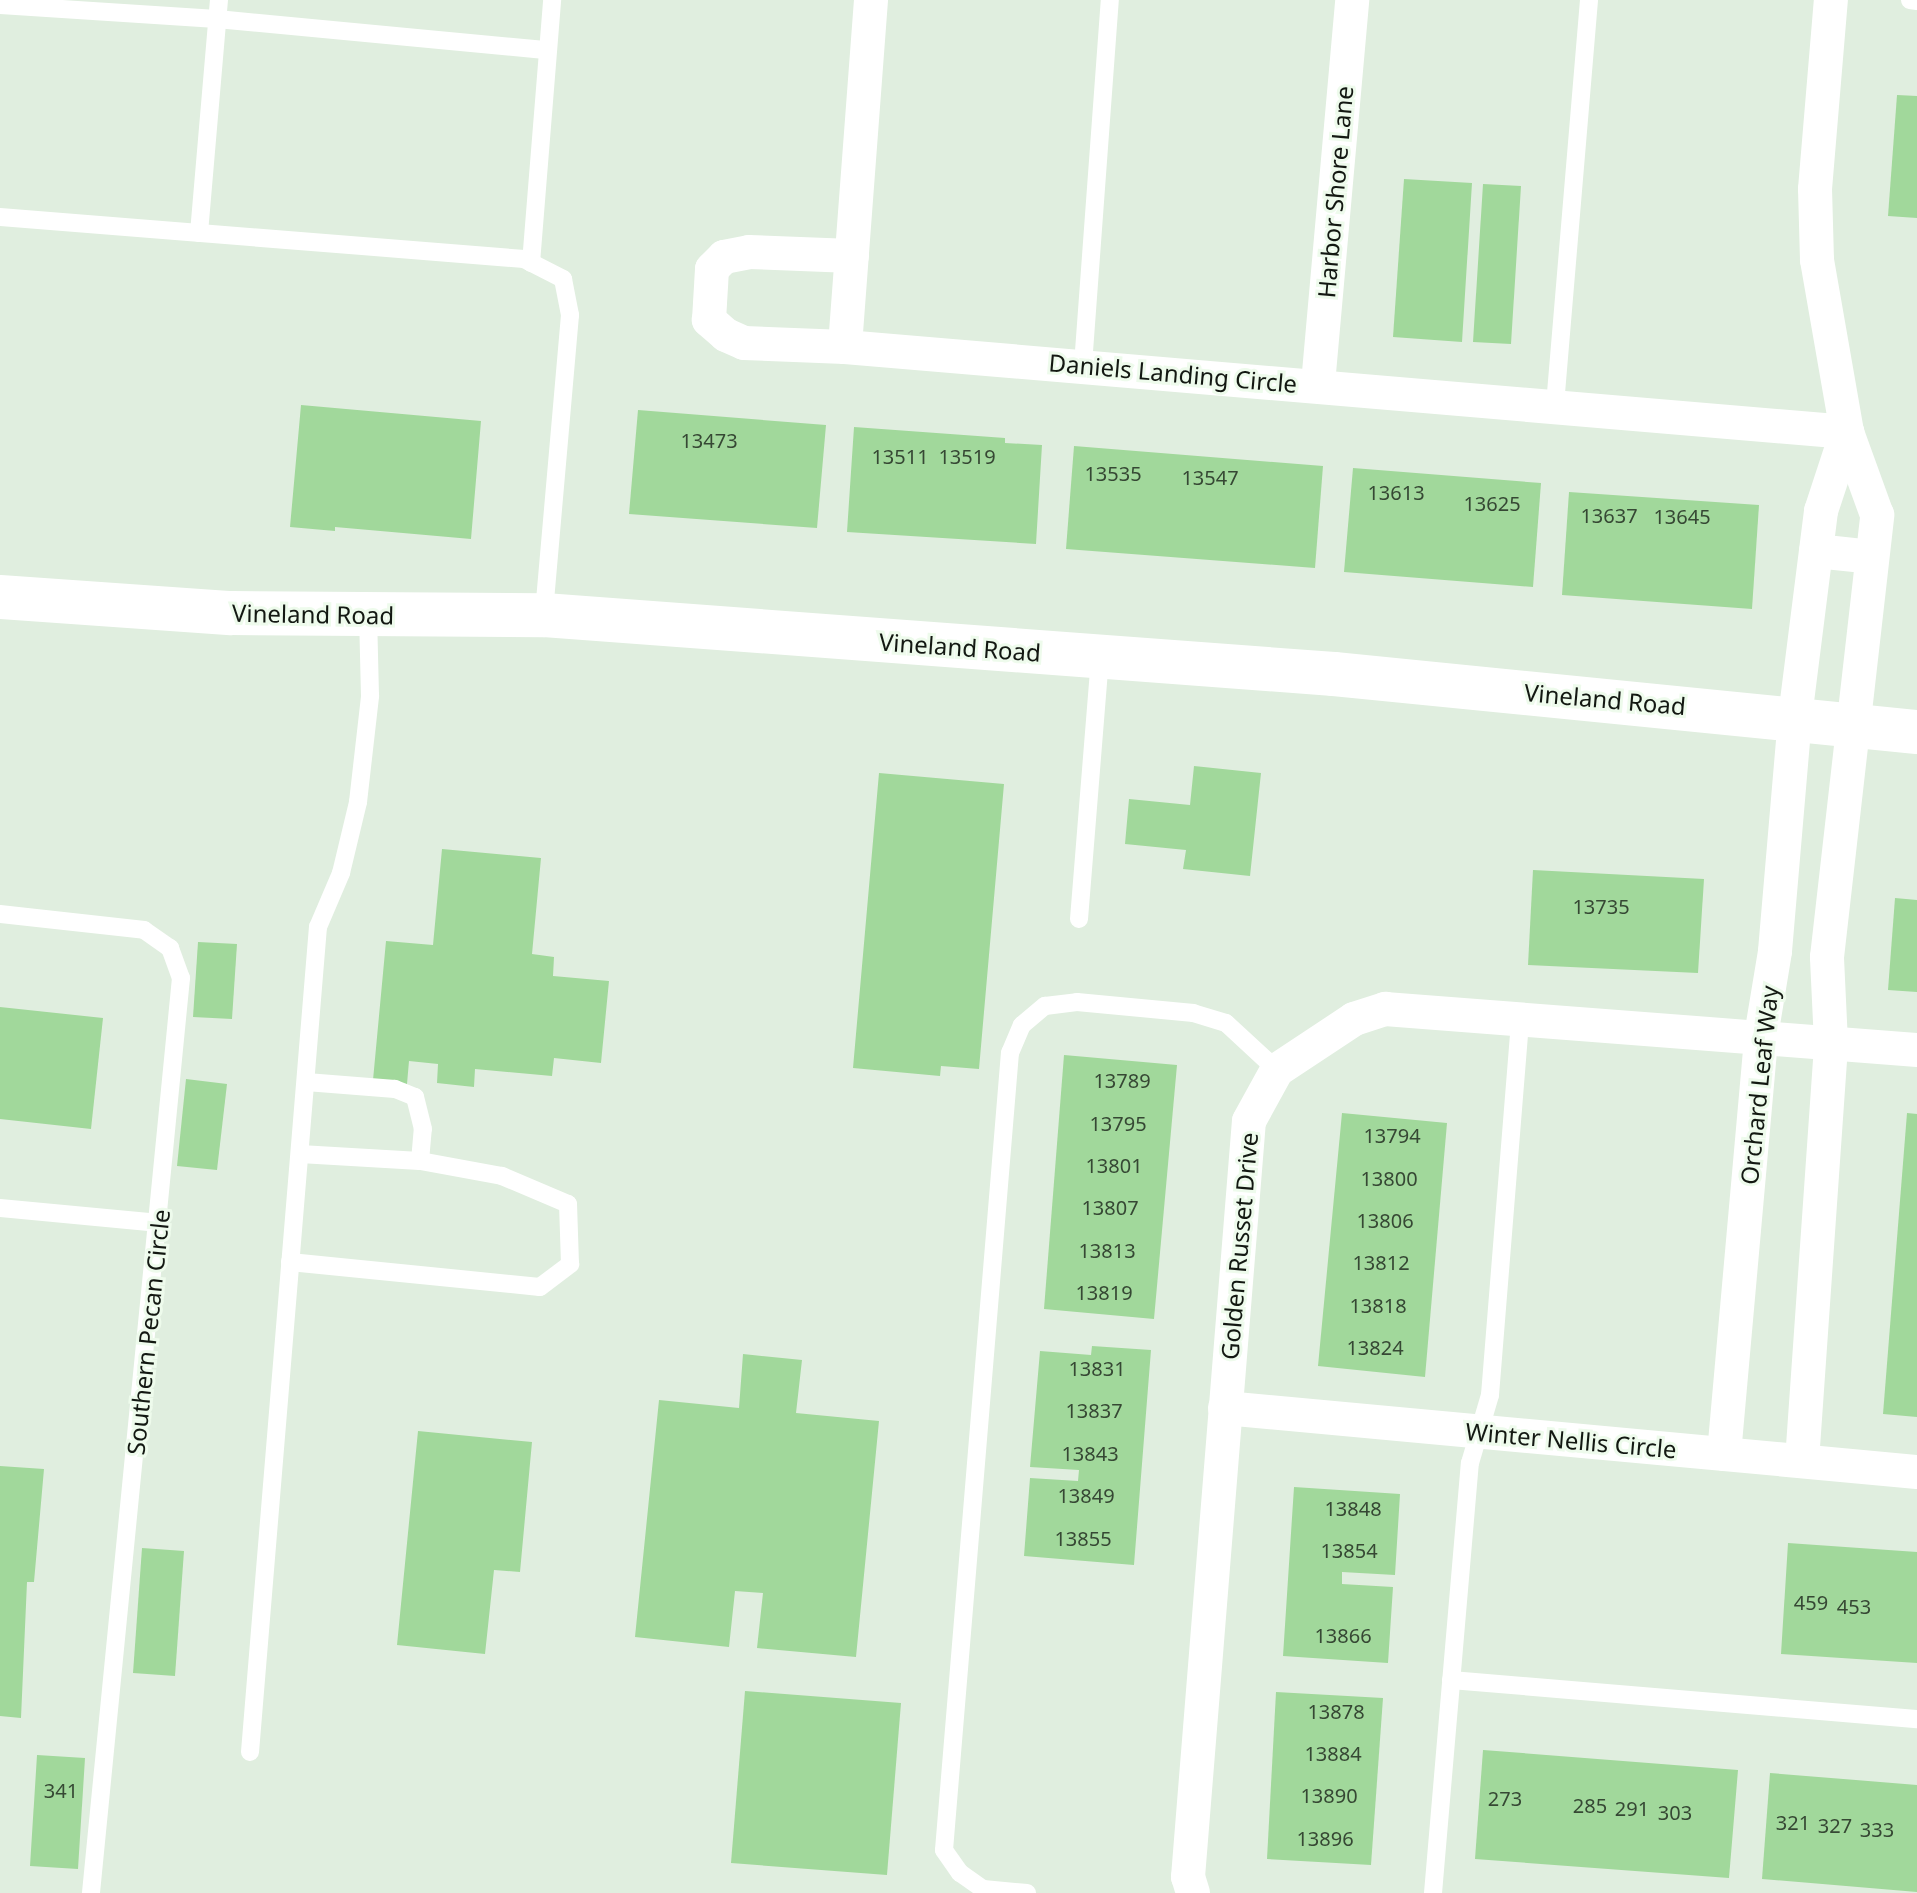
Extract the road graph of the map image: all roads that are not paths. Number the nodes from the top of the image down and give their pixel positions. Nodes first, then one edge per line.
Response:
1 (219, 0) edge
2 (552, 0) edge
3 (871, 0) edge
4 (1110, 0) edge
5 (1352, 0) edge
6 (1589, 0) edge
7 (1831, 0) edge
8 (1910, 0) edge
9 (1917, 1) edge
10 (0, 5) edge
11 (217, 19) junction
12 (548, 50) junction
13 (0, 217) edge
14 (199, 233) junction
15 (852, 256) junction
16 (531, 263) junction
17 (845, 347) junction
18 (1083, 365) junction
19 (1318, 384) junction
20 (1555, 405) junction
21 (1847, 432) junction
22 (1816, 551) junction
23 (1872, 557) junction
24 (0, 597) edge
25 (368, 614) junction
26 (544, 615) junction
27 (1100, 657) junction
28 (1795, 717) junction
29 (1854, 725) junction
30 (1917, 732) edge
31 (0, 914) edge
32 (1778, 916) junction
33 (1079, 919) dead end
34 (1831, 920) junction
35 (1520, 1019) junction
36 (1761, 1036) junction
37 (1831, 1043) junction
38 (1917, 1050) edge
39 (1277, 1070) junction
40 (306, 1082) junction
41 (300, 1154) junction
42 (420, 1161) junction
43 (0, 1208) edge
44 (159, 1223) junction
45 (290, 1262) junction
46 (1225, 1408) junction
47 (1480, 1431) junction
48 (1724, 1454) junction
49 (1802, 1461) junction
50 (1917, 1472) edge
51 (1451, 1680) junction
52 (1917, 1719) edge
53 (250, 1752) dead end
54 (91, 1893) edge
55 (1027, 1893) edge
56 (1193, 1893) edge
57 (1433, 1893) edge

1 - 11 lane
2 - 12 lane
3 - 15 street
4 - 18 lane
5 - 19 street, Harbor Shore Lane
6 - 20 lane
7 - 21 street
8 - 9 lane
10 - 11 lane
11 - 12 lane
11 - 14 lane
12 - 16 lane
13 - 14 lane
14 - 16 lane
15 - 17 street
15 - 17 street, Daniels Landing Circle
16 - 26 lane
17 - 18 street, Daniels Landing Circle
18 - 19 street, Daniels Landing Circle
19 - 20 street, Daniels Landing Circle
20 - 21 street, Daniels Landing Circle
21 - 22 street
21 - 23 street
22 - 23 street
22 - 28 street
23 - 29 street
24 - 25 main road, Vineland Road
25 - 26 main road, Vineland Road
25 - 40 lane
26 - 27 main road, Vineland Road
27 - 28 main road, Vineland Road
27 - 33 lane
28 - 29 main road, Vineland Road
28 - 32 street, Orchard Leaf Way
29 - 30 main road, Vineland Road
29 - 34 street
31 - 44 lane, Southern Pecan Circle
32 - 34 street
32 - 36 street, Orchard Leaf Way
34 - 37 street
35 - 36 street, Golden Russet Drive
35 - 39 street, Golden Russet Drive
35 - 47 lane
36 - 37 street, Golden Russet Drive
36 - 48 street, Orchard Leaf Way
37 - 38 street, Golden Russet Drive
37 - 49 street
39 - 46 street, Golden Russet Drive
39 - 55 lane
40 - 41 lane
40 - 42 lane
41 - 42 lane
41 - 45 lane
42 - 45 lane
43 - 44 lane
44 - 54 lane, Southern Pecan Circle
45 - 53 lane
46 - 47 street, Winter Nellis Circle
46 - 56 street, Golden Russet Drive
47 - 48 street, Winter Nellis Circle
47 - 51 lane
48 - 49 street, Winter Nellis Circle
49 - 50 street, Winter Nellis Circle
51 - 52 lane
51 - 57 lane

